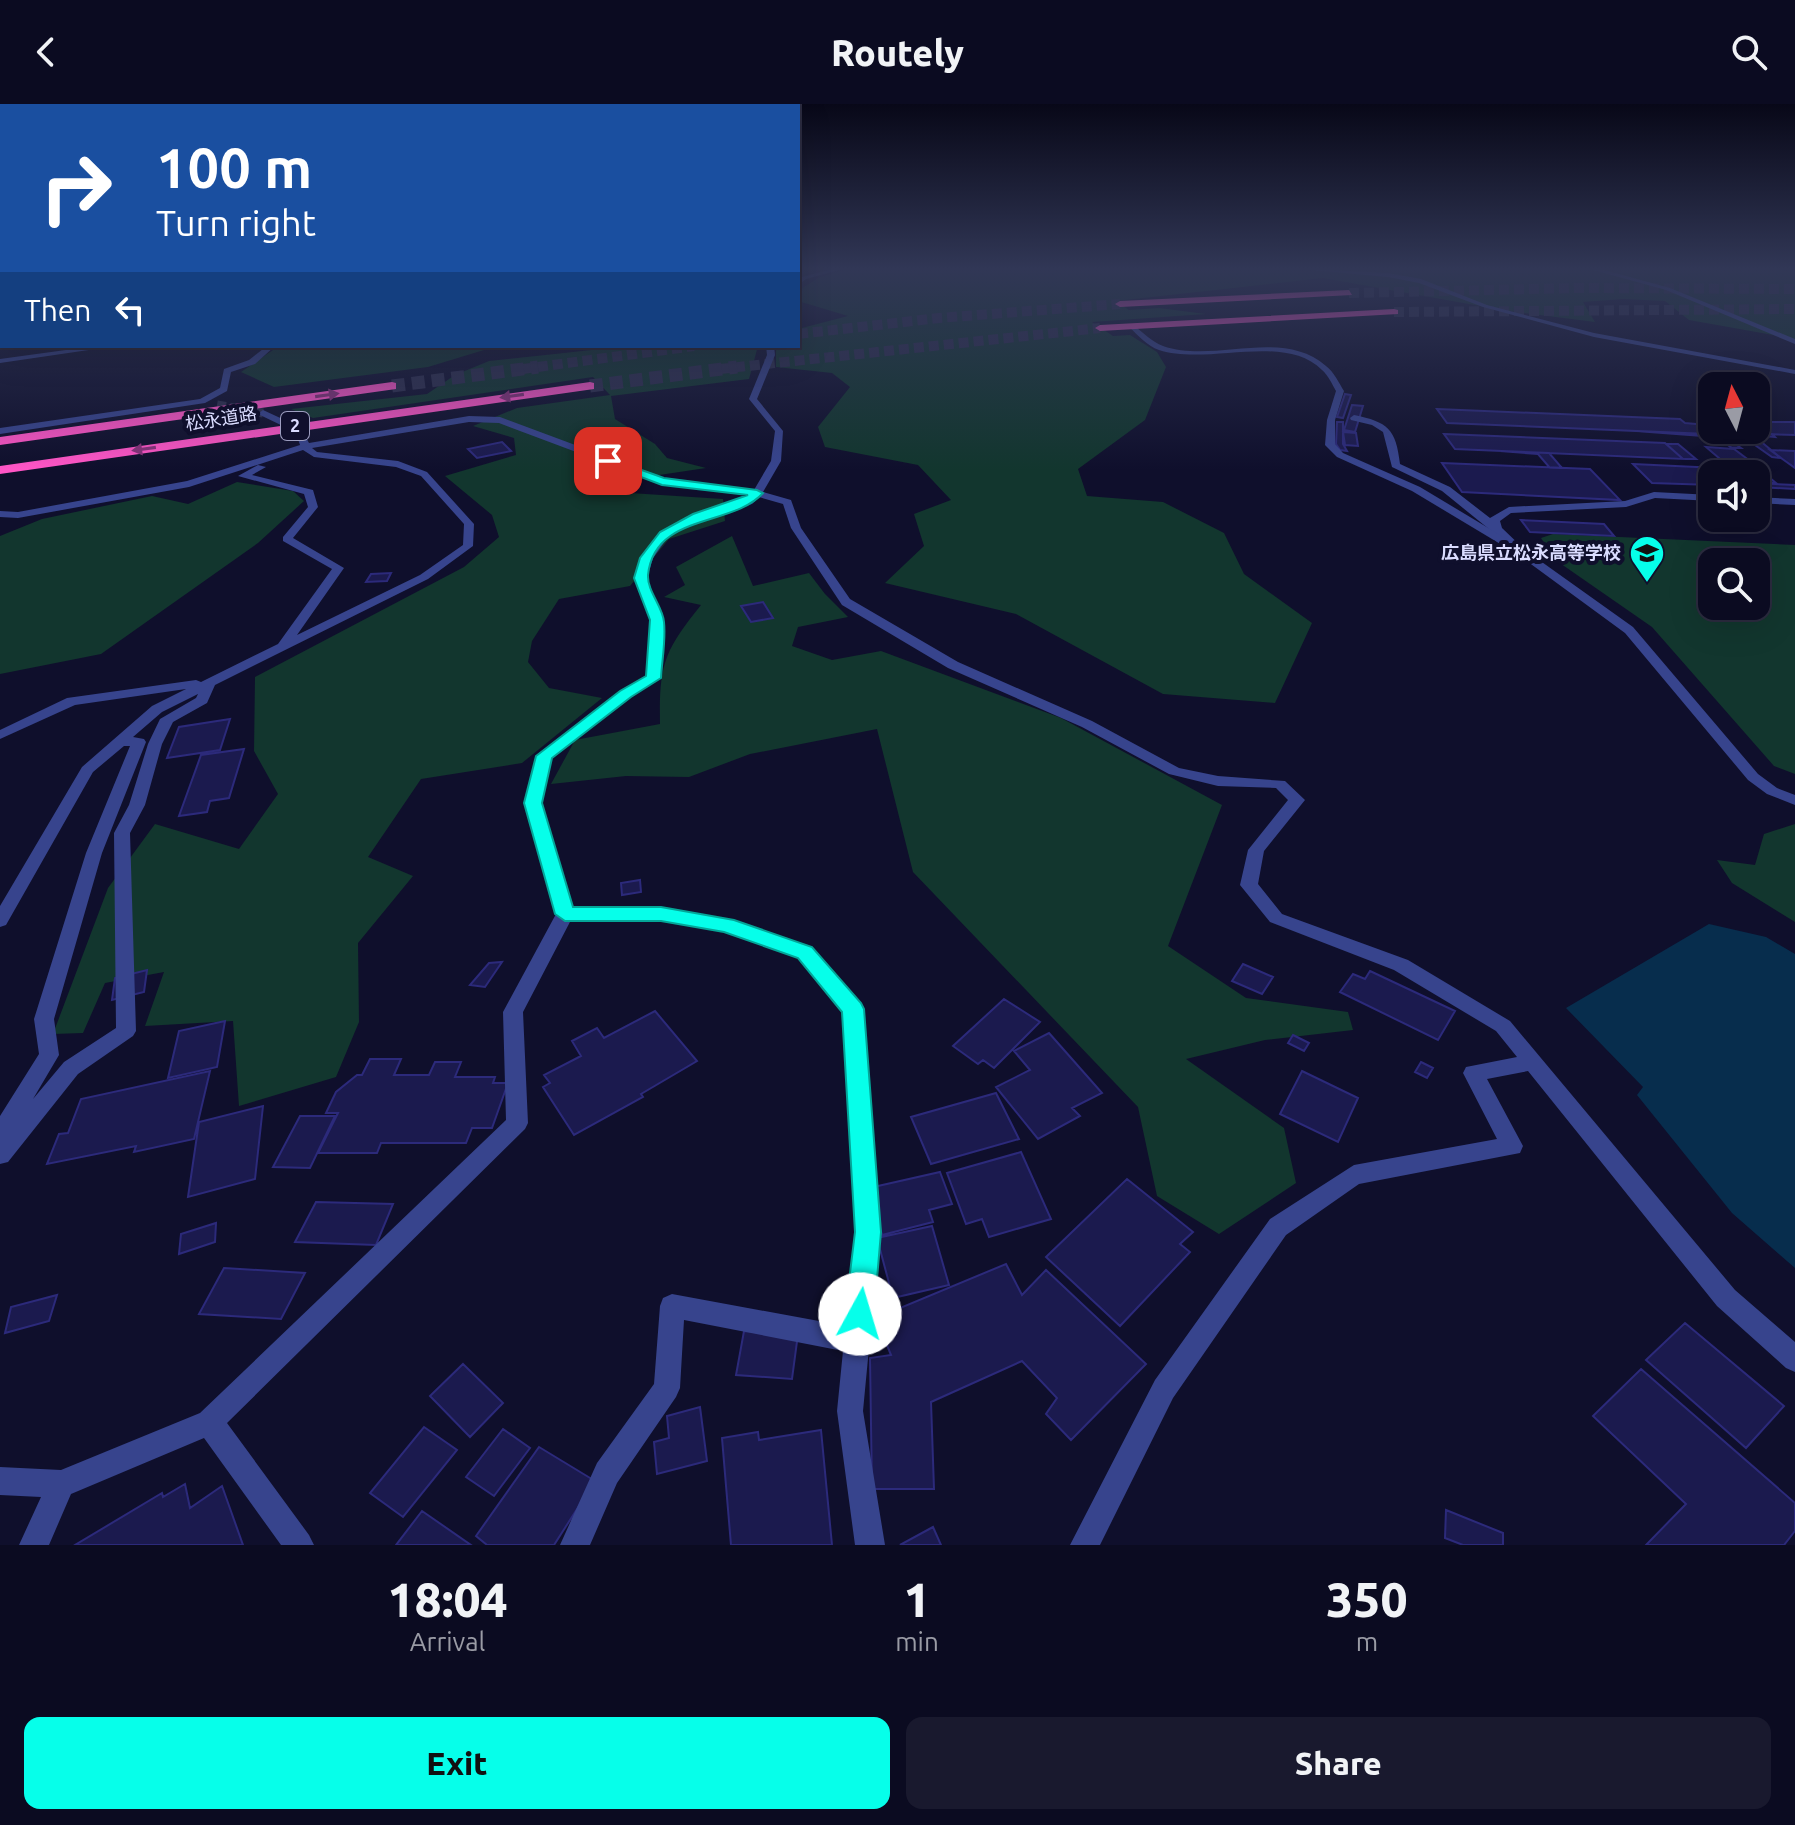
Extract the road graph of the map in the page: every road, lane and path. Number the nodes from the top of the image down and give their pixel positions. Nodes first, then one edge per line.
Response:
1 (1143, 335) edge
2 (1595, 335) edge
3 (97, 348) edge
4 (269, 348) edge
5 (770, 348) edge
6 (0, 361) edge
7 (1795, 372) edge
8 (392, 386) tunnel mouth
9 (590, 386) tunnel mouth
10 (202, 401) junction
11 (217, 405) tunnel mouth
12 (263, 413) tunnel mouth
13 (1354, 418) dead end
14 (286, 424) dead end
15 (0, 431) edge
16 (0, 441) edge
17 (303, 442) junction
18 (0, 470) edge
19 (757, 493) junction
20 (1698, 497) edge
21 (1770, 501) edge
22 (1795, 502) edge
23 (0, 514) edge
24 (1497, 529) junction
25 (1521, 552) junction
26 (283, 645) junction
27 (210, 682) junction
28 (0, 735) edge
29 (119, 741) junction
30 (1795, 800) edge
31 (565, 914) junction
32 (0, 921) edge
33 (1533, 1062) junction
34 (0, 1135) edge
35 (0, 1155) edge
36 (857, 1341) junction
37 (1795, 1359) edge
38 (209, 1422) junction
39 (0, 1481) edge
40 (61, 1484) junction
41 (34, 1545) edge
42 (299, 1545) edge
43 (575, 1545) edge
44 (870, 1545) edge
45 (1085, 1545) edge

1 - 25 street
2 - 7 street
3 - 6 street
4 - 10 street
5 - 19 street
16 -> 8 highway, 松永道路 / 2
9 -> 18 highway, 松永道路 / 2
10 - 11 street
10 - 15 street
12 - 14 street
13 - 24 street
17 - 19 street
17 - 23 street
17 - 26 street
17 - 26 street
19 - 31 street
19 - 33 street
20 - 24 street
21 - 22 street
24 - 25 street
25 - 30 street
26 - 27 street
27 - 28 street
27 - 29 street
27 - 35 street
29 - 32 street
29 - 34 street
31 - 36 street
31 - 38 street
33 - 37 street
33 - 45 street
36 - 43 street
36 - 44 street
38 - 40 street
38 - 42 street
39 - 40 street
40 - 41 street

